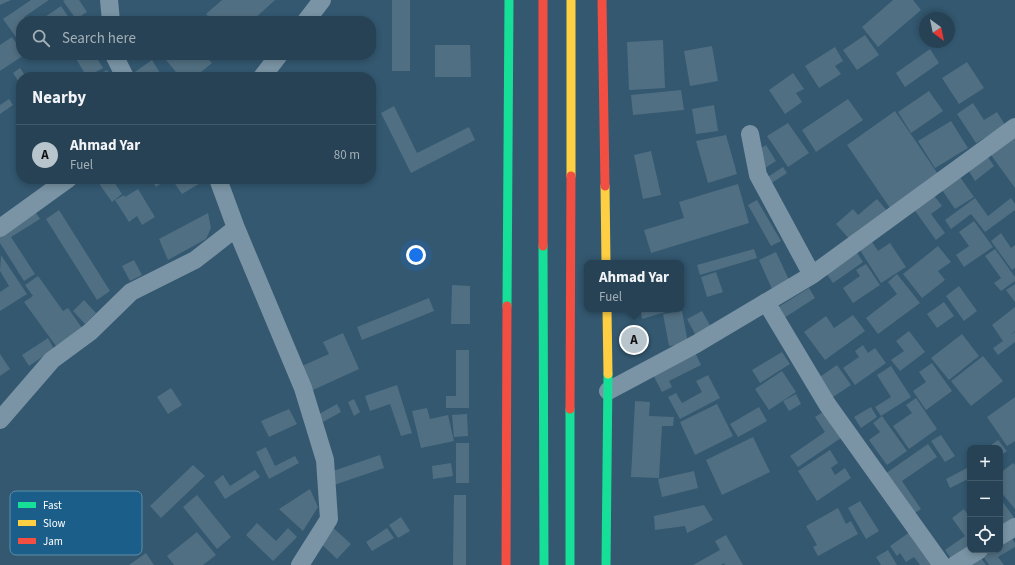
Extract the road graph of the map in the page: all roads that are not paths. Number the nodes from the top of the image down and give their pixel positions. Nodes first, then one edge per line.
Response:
1 (108, 0) edge
2 (322, 0) edge
3 (509, 0) edge
4 (543, 0) edge
5 (571, 0) edge
6 (602, 0) edge
7 (110, 16) edge
8 (310, 16) edge
9 (116, 60) edge
10 (275, 60) edge
11 (122, 72) edge
12 (266, 72) edge
13 (1015, 127) edge
14 (750, 134) dead end
15 (61, 184) edge
16 (220, 184) edge
17 (0, 228) edge
18 (236, 228) junction
19 (606, 260) edge
20 (812, 275) junction
21 (766, 302) junction
22 (607, 312) edge
23 (608, 391) junction
24 (0, 420) edge
25 (1015, 527) edge
26 (1003, 534) edge
27 (974, 553) edge
28 (300, 565) edge
29 (506, 565) edge
30 (544, 565) edge
31 (570, 565) edge
32 (606, 565) edge
33 (942, 565) edge
34 (955, 565) edge

1 - 7 street
2 - 8 street
3 - 29 main road
4 - 30 main road
5 - 31 main road
6 - 19 main road
9 - 11 street
10 - 12 street
13 - 20 street
14 - 20 street
15 - 17 street
16 - 18 street
18 - 24 street
18 - 28 street
20 - 21 street
21 - 23 street
21 - 33 street
22 - 23 main road
23 - 32 main road
25 - 26 street
27 - 34 street

